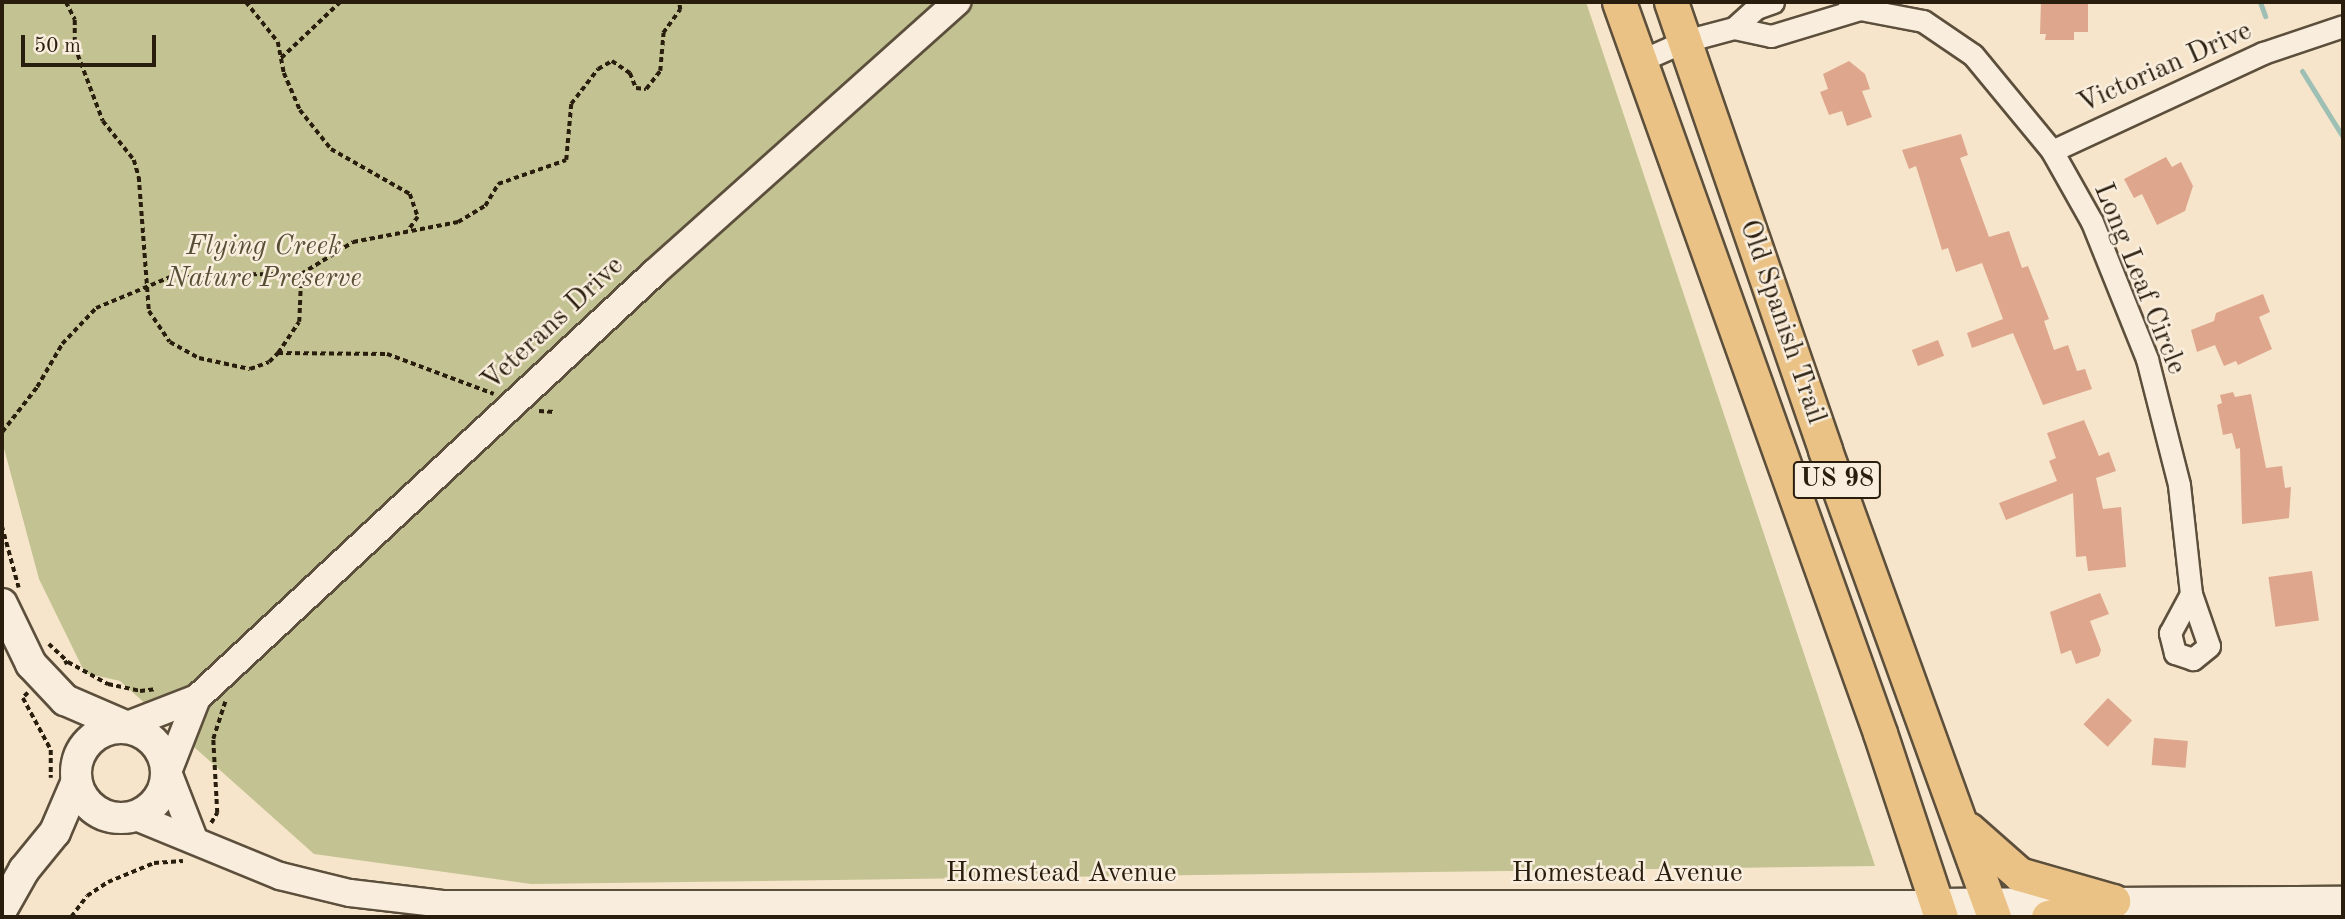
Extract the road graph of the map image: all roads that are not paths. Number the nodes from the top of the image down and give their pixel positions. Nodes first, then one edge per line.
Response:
1 (957, 2) edge
2 (1619, 2) edge
3 (1671, 2) edge
4 (1773, 2) edge
5 (1854, 5) edge
6 (2343, 26) edge
7 (1734, 29) junction
8 (1685, 41) junction
9 (1640, 61) junction
10 (2052, 151) junction
11 (2191, 594) dead end
12 (2, 604) edge
13 (197, 698) junction
14 (65, 700) junction
15 (125, 726) junction
16 (76, 771) junction
17 (168, 772) junction
18 (123, 817) junction
19 (1964, 824) junction
20 (55, 832) junction
21 (194, 839) junction
22 (2113, 901) junction
23 (2343, 902) edge
24 (2, 909) edge
25 (771, 910) edge
26 (1992, 910) edge
27 (1939, 911) edge
28 (1323, 912) edge
29 (2048, 917) edge

1 - 13 street, Veterans Drive
2 - 9 main road, US 98
3 - 8 main road, US 98
4 - 7 street, Long Leaf Circle
5 - 7 street, Long Leaf Circle
5 - 10 street, Long Leaf Circle
6 - 10 street, Victorian Drive
7 - 8 street, Long Leaf Circle
8 - 9 street, Long Leaf Circle
8 - 19 main road, Old Spanish Trail / US 98
9 - 27 main road, Old Spanish Trail / US 98
10 - 11 street, Long Leaf Circle
12 - 14 main road
13 - 15 street, Veterans Drive
13 - 17 street, Veterans Drive
14 - 15 main road
14 - 16 main road
15 - 16 main road
15 - 17 main road
16 - 18 main road
16 - 20 main road
17 - 18 main road
17 - 21 street
18 - 20 main road
18 - 21 street, Homestead Avenue
19 - 22 main road
19 - 26 main road, Old Spanish Trail / US 98
20 - 24 main road
21 - 25 street, Homestead Avenue
22 - 23 main road
22 - 26 main road
22 - 29 main road
25 - 28 street, Homestead Avenue
26 - 27 main road
27 - 28 street, Homestead Avenue

